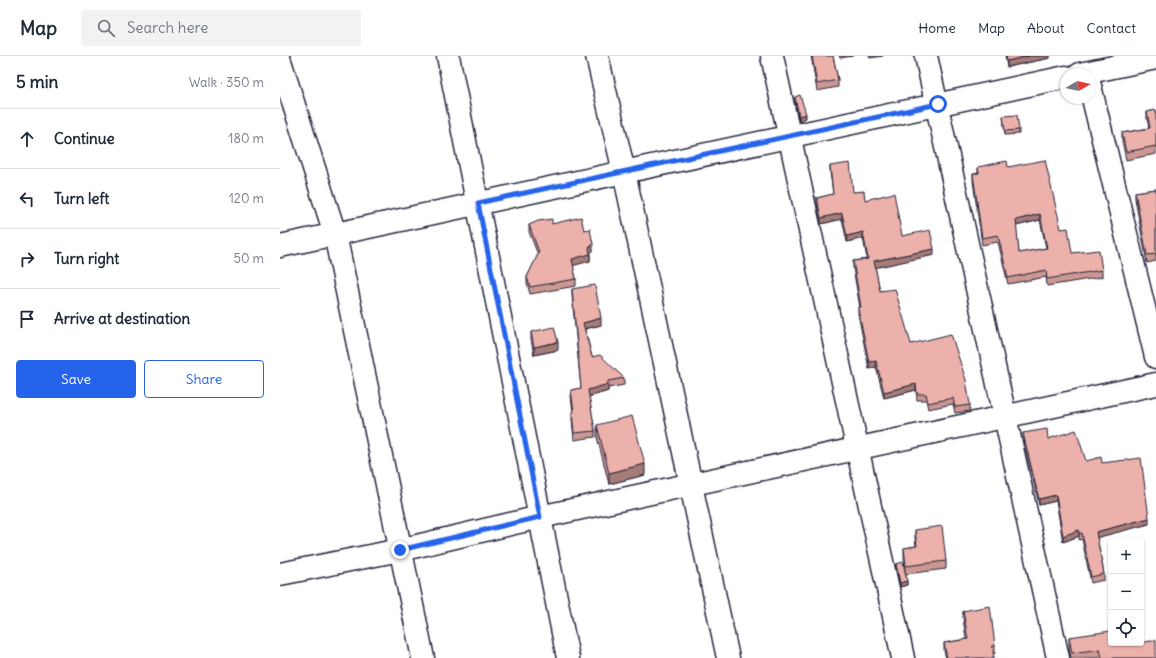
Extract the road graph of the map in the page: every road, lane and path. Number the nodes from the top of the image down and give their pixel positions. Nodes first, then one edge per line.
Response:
1 (448, 56) edge
2 (597, 56) edge
3 (772, 56) edge
4 (926, 56) edge
5 (1156, 58) edge
6 (280, 61) edge
7 (1096, 70) edge
8 (1060, 78) edge
9 (938, 104) junction
10 (1090, 104) edge
11 (789, 136) junction
12 (624, 172) junction
13 (478, 203) junction
14 (335, 234) junction
15 (280, 246) edge
16 (1156, 357) edge
17 (1156, 384) edge
18 (1005, 417) junction
19 (857, 449) junction
20 (691, 485) junction
21 (540, 517) junction
22 (400, 550) junction
23 (280, 574) edge
24 (423, 658) edge
25 (568, 658) edge
26 (728, 658) edge
27 (903, 658) edge
28 (1058, 658) edge

1 - 13 street
2 - 12 street
3 - 11 street
4 - 9 street
5 - 7 street
6 - 14 street
8 - 9 street
9 - 11 street
9 - 18 street
10 - 16 street
11 - 12 street
11 - 19 street
12 - 13 street
12 - 20 street
13 - 14 street
13 - 21 street
14 - 15 street
14 - 22 street
17 - 18 street
18 - 19 street
18 - 28 street
19 - 20 street
19 - 27 street
20 - 21 street
20 - 26 street
21 - 22 street
21 - 25 street
22 - 23 street
22 - 24 street

